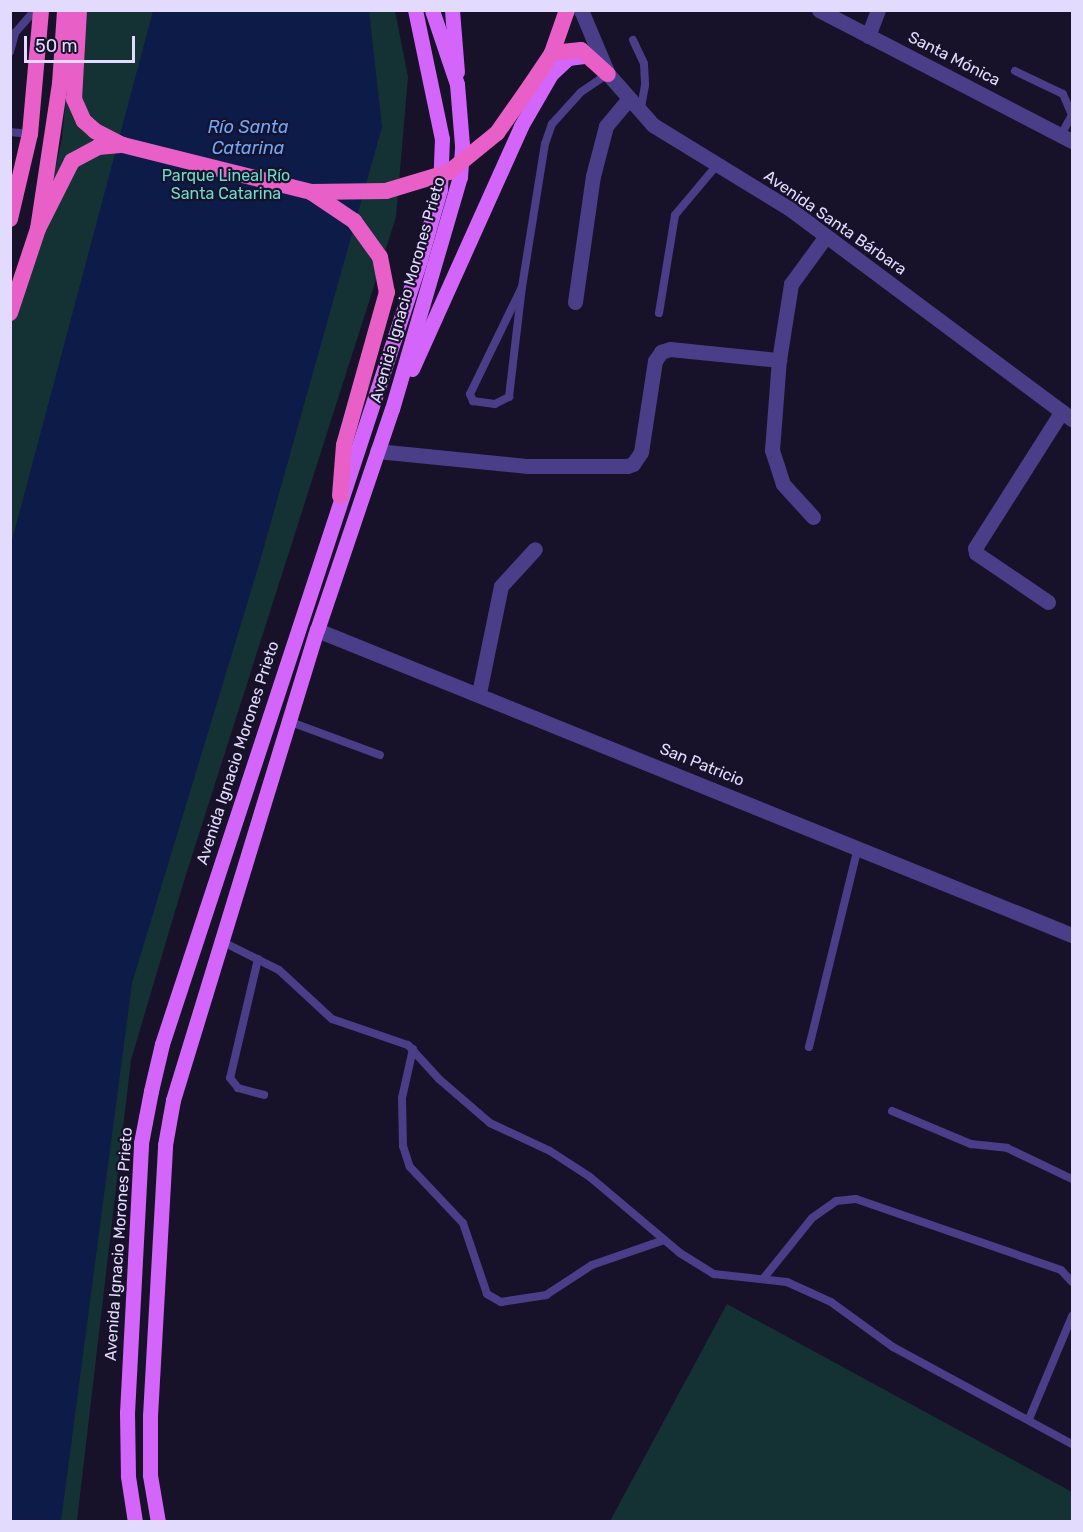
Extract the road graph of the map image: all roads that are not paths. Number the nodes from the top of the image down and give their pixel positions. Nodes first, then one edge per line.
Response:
1 (35, 10) edge
2 (41, 10) edge
3 (65, 10) edge
4 (79, 10) edge
5 (415, 10) edge
6 (432, 10) edge
7 (452, 10) edge
8 (567, 10) edge
9 (581, 10) edge
10 (819, 10) edge
11 (878, 10) edge
12 (868, 36) junction
13 (633, 40) dead end
14 (10, 52) edge
15 (552, 53) junction
16 (591, 58) junction
17 (1014, 71) dead end
18 (608, 74) junction
19 (457, 84) junction
20 (629, 99) junction
21 (640, 113) junction
22 (10, 132) edge
23 (30, 134) junction
24 (1067, 138) edge
25 (123, 145) junction
26 (717, 165) junction
27 (311, 192) junction
28 (10, 219) edge
29 (38, 228) junction
30 (826, 236) junction
31 (522, 286) junction
32 (575, 302) dead end
33 (659, 313) dead end
34 (10, 314) edge
35 (779, 360) junction
36 (392, 409) junction
37 (1067, 415) edge
38 (377, 451) junction
39 (340, 496) junction
40 (813, 517) dead end
41 (535, 549) dead end
42 (1048, 602) dead end
43 (317, 630) junction
44 (479, 693) junction
45 (288, 721) junction
46 (380, 755) dead end
47 (858, 848) junction
48 (1072, 935) edge
49 (220, 940) junction
50 (258, 959) junction
51 (809, 1047) dead end
52 (413, 1049) junction
53 (264, 1095) dead end
54 (892, 1111) dead end
55 (1072, 1179) edge
56 (664, 1240) junction
57 (763, 1279) junction
58 (1072, 1282) edge
59 (1072, 1316) edge
60 (1029, 1419) junction
61 (1072, 1444) edge
62 (135, 1521) edge
63 (158, 1521) edge

1 - 14 lane
2 - 23 highway
3 - 29 highway
4 - 25 highway
5 - 39 main road, Avenida Ignacio Morones Prieto
6 - 19 main road, Avenida Ignacio Morones Prieto
7 - 19 main road
8 - 15 highway
9 - 18 street, Avenida Santa Bárbara
10 - 12 street, Santa Mónica
11 - 12 street
12 - 24 street, Santa Mónica
13 - 21 lane
15 - 16 highway
15 - 27 highway, bridge
16 - 18 highway
16 - 36 main road
17 - 24 lane
18 - 20 street, Avenida Santa Bárbara
18 - 31 lane
19 - 36 main road, Avenida Ignacio Morones Prieto
20 - 21 street, Avenida Santa Bárbara
20 - 32 street
21 - 26 street, Avenida Santa Bárbara
22 - 23 lane
23 - 28 highway
25 - 27 highway
25 - 29 highway
26 - 30 street, Avenida Santa Bárbara
26 - 33 lane
27 - 39 highway
29 - 34 highway
30 - 35 street
30 - 37 street, Avenida Santa Bárbara
31 - 31 lane
35 - 38 street
35 - 40 street
36 - 38 main road, Avenida Ignacio Morones Prieto
37 - 42 street
38 - 43 main road, Avenida Ignacio Morones Prieto
39 - 62 main road, Avenida Ignacio Morones Prieto
41 - 44 street
43 - 44 street, San Patricio
43 - 45 main road, Avenida Ignacio Morones Prieto
44 - 47 street, San Patricio
45 - 46 lane
45 - 49 main road, Avenida Ignacio Morones Prieto
47 - 48 street, San Patricio
47 - 51 lane
49 - 50 lane
49 - 63 main road, Avenida Ignacio Morones Prieto
50 - 52 lane
50 - 53 lane
52 - 56 lane
52 - 56 lane
54 - 55 lane
56 - 57 lane
57 - 58 lane
57 - 60 lane
59 - 60 lane
60 - 61 lane

